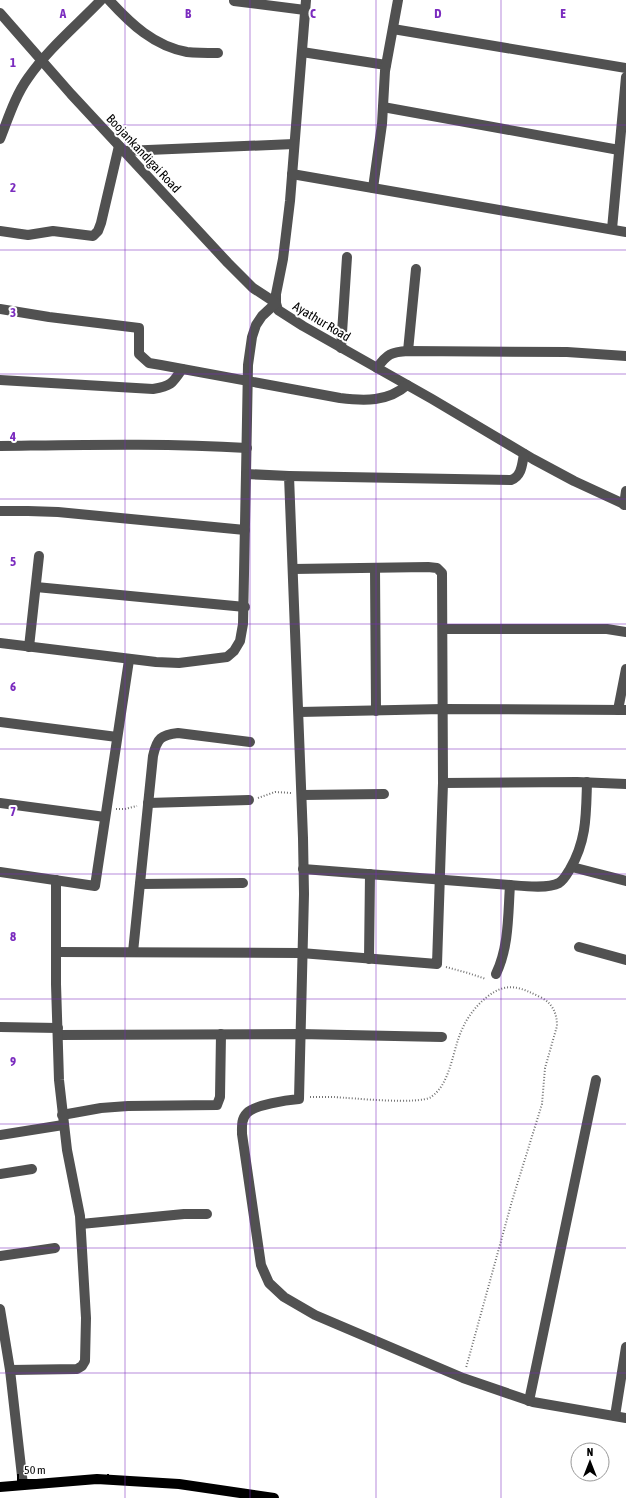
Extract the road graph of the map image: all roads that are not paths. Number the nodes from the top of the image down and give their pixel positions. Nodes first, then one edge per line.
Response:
1 (101, 0) edge
2 (109, 0) edge
3 (398, 0) edge
4 (234, 1) edge
5 (306, 5) edge
6 (0, 13) edge
7 (393, 29) junction
8 (302, 52) junction
9 (218, 54) dead end
10 (42, 60) junction
11 (386, 65) junction
12 (626, 68) edge
13 (626, 77) edge
14 (383, 107) junction
15 (0, 140) edge
16 (294, 144) junction
17 (121, 148) junction
18 (619, 150) junction
19 (292, 174) junction
20 (373, 188) junction
21 (612, 229) junction
22 (0, 231) edge
23 (626, 232) edge
24 (347, 257) dead end
25 (416, 269) dead end
26 (276, 303) junction
27 (0, 309) edge
28 (341, 348) junction
29 (408, 351) junction
30 (626, 356) edge
31 (377, 368) junction
32 (182, 369) junction
33 (0, 380) edge
34 (248, 381) junction
35 (407, 385) junction
36 (0, 446) edge
37 (247, 448) junction
38 (524, 454) junction
39 (246, 474) junction
40 (289, 476) junction
41 (626, 491) edge
42 (625, 505) edge
43 (0, 511) edge
44 (245, 530) junction
45 (39, 556) dead end
46 (375, 568) junction
47 (293, 569) junction
48 (36, 587) junction
49 (245, 607) junction
50 (443, 629) junction
51 (626, 632) edge
52 (0, 643) edge
53 (29, 647) junction
54 (129, 660) junction
55 (626, 669) edge
56 (443, 709) junction
57 (622, 710) edge
58 (376, 711) junction
59 (299, 712) junction
60 (0, 722) edge
61 (117, 737) junction
62 (250, 742) dead end
63 (587, 782) junction
64 (442, 783) junction
65 (626, 784) edge
66 (384, 794) dead end
67 (302, 795) junction
68 (249, 800) road end
69 (0, 803) edge
70 (148, 803) junction
71 (106, 812) junction
72 (572, 867) junction
73 (303, 869) junction
74 (0, 872) edge
75 (370, 874) junction
76 (56, 880) junction
77 (439, 880) junction
78 (626, 881) edge
79 (243, 882) dead end
80 (140, 884) junction
81 (510, 885) junction
82 (579, 947) dead end
83 (57, 952) junction
84 (133, 952) junction
85 (301, 953) junction
86 (369, 958) junction
87 (626, 960) edge
88 (493, 978) road end
89 (0, 1027) edge
90 (58, 1032) junction
91 (220, 1034) junction
92 (300, 1034) junction
93 (442, 1037) dead end
94 (596, 1080) dead end
95 (63, 1120) junction
96 (0, 1135) edge
97 (32, 1169) dead end
98 (0, 1174) edge
99 (207, 1214) dead end
100 (81, 1224) junction
101 (55, 1248) dead end
102 (0, 1256) edge
103 (0, 1309) edge
104 (626, 1347) edge
105 (10, 1370) junction
106 (529, 1401) junction
107 (615, 1416) junction
108 (626, 1418) edge
109 (23, 1485) junction
110 (0, 1487) edge
111 (264, 1497) edge
112 (274, 1498) edge

1 - 10 street
2 - 9 street
3 - 7 street
4 - 5 street
5 - 8 street, Ayathur Road
6 - 10 street, Boojankandigai Road
7 - 11 street
7 - 12 street
8 - 11 street
8 - 16 street, Ayathur Road
10 - 15 street
10 - 17 street, Boojankandigai Road
11 - 14 street
13 - 18 street
14 - 18 street
14 - 20 street
16 - 17 street
16 - 19 street, Ayathur Road
17 - 22 street
17 - 26 street, Boojankandigai Road
18 - 21 street
19 - 20 street
19 - 26 street, Ayathur Road
20 - 21 street
21 - 23 street
24 - 28 street
25 - 29 street
26 - 28 street, Ayathur Road
26 - 34 street
27 - 32 street
28 - 31 street, Ayathur Road
29 - 30 street
29 - 31 street
31 - 35 street, Ayathur Road
32 - 33 street
32 - 34 street
34 - 35 street
34 - 37 street
35 - 38 street, Ayathur Road
36 - 37 street
37 - 39 street
38 - 40 street
38 - 42 street, Ayathur Road
39 - 40 street
39 - 44 street
40 - 47 street
41 - 42 street
43 - 44 street
44 - 49 street
45 - 48 street
46 - 47 street
46 - 50 street
46 - 58 street
47 - 59 street
48 - 49 street
48 - 53 street
49 - 54 street
50 - 51 street
50 - 56 street
52 - 53 street
53 - 54 street
54 - 61 street
55 - 57 street
56 - 57 street
56 - 58 street
56 - 64 street
58 - 59 street
59 - 67 street
60 - 61 street
61 - 71 street
62 - 70 street
63 - 64 street
63 - 65 street
63 - 72 street
64 - 77 street
66 - 67 street
67 - 73 street
68 - 70 street
69 - 71 street
70 - 80 street
71 - 76 street
72 - 78 street
72 - 81 street
73 - 75 street
73 - 85 street
74 - 76 street
75 - 77 street
75 - 86 street
76 - 83 street
77 - 81 street
77 - 86 street
79 - 80 street
80 - 84 street
81 - 88 street
82 - 87 street
83 - 84 street
83 - 90 street
84 - 85 street
85 - 86 street
85 - 92 street
89 - 90 street
90 - 91 street
90 - 95 street
91 - 92 street
91 - 95 street
92 - 93 street
92 - 106 street
94 - 106 street
95 - 96 street
95 - 100 street
97 - 98 street
99 - 100 street
100 - 105 street
101 - 102 street
103 - 105 street
104 - 107 street
105 - 109 street
106 - 107 street
107 - 108 street
109 - 110 main road
109 - 111 main road
111 - 112 main road

